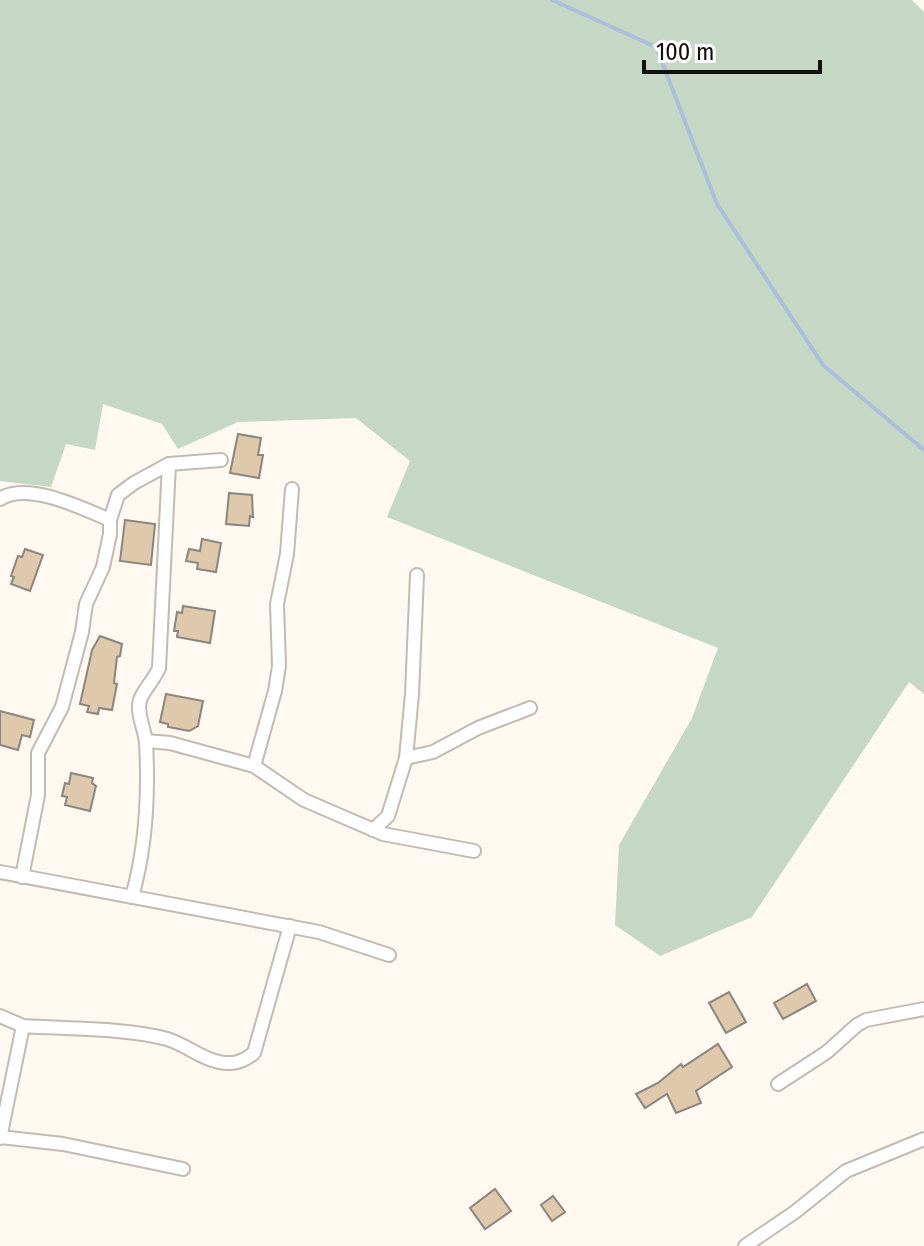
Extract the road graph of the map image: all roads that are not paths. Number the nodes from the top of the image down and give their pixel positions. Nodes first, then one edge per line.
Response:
1 (221, 460) dead end
2 (169, 464) junction
3 (292, 489) dead end
4 (0, 499) edge
5 (110, 520) junction
6 (417, 575) dead end
7 (530, 708) dead end
8 (146, 741) junction
9 (406, 758) junction
10 (254, 766) junction
11 (373, 830) junction
12 (474, 851) dead end
13 (0, 872) edge
14 (22, 877) junction
15 (132, 897) junction
16 (290, 926) junction
17 (389, 955) dead end
18 (924, 995) edge
19 (924, 1007) edge
20 (0, 1016) edge
21 (23, 1026) junction
22 (778, 1084) dead end
23 (0, 1137) edge
24 (924, 1139) edge
25 (183, 1169) dead end
26 (745, 1246) edge

1 - 2 street
2 - 5 street
2 - 8 street
3 - 10 street
4 - 5 street
5 - 14 street
6 - 9 street
7 - 9 street
8 - 10 street
8 - 15 street
9 - 11 street
10 - 11 street
11 - 12 street
13 - 14 street
14 - 15 street
15 - 16 street
16 - 17 street
16 - 21 street
18 - 19 street
19 - 22 street
20 - 21 street
21 - 23 street
23 - 25 street
24 - 26 street

